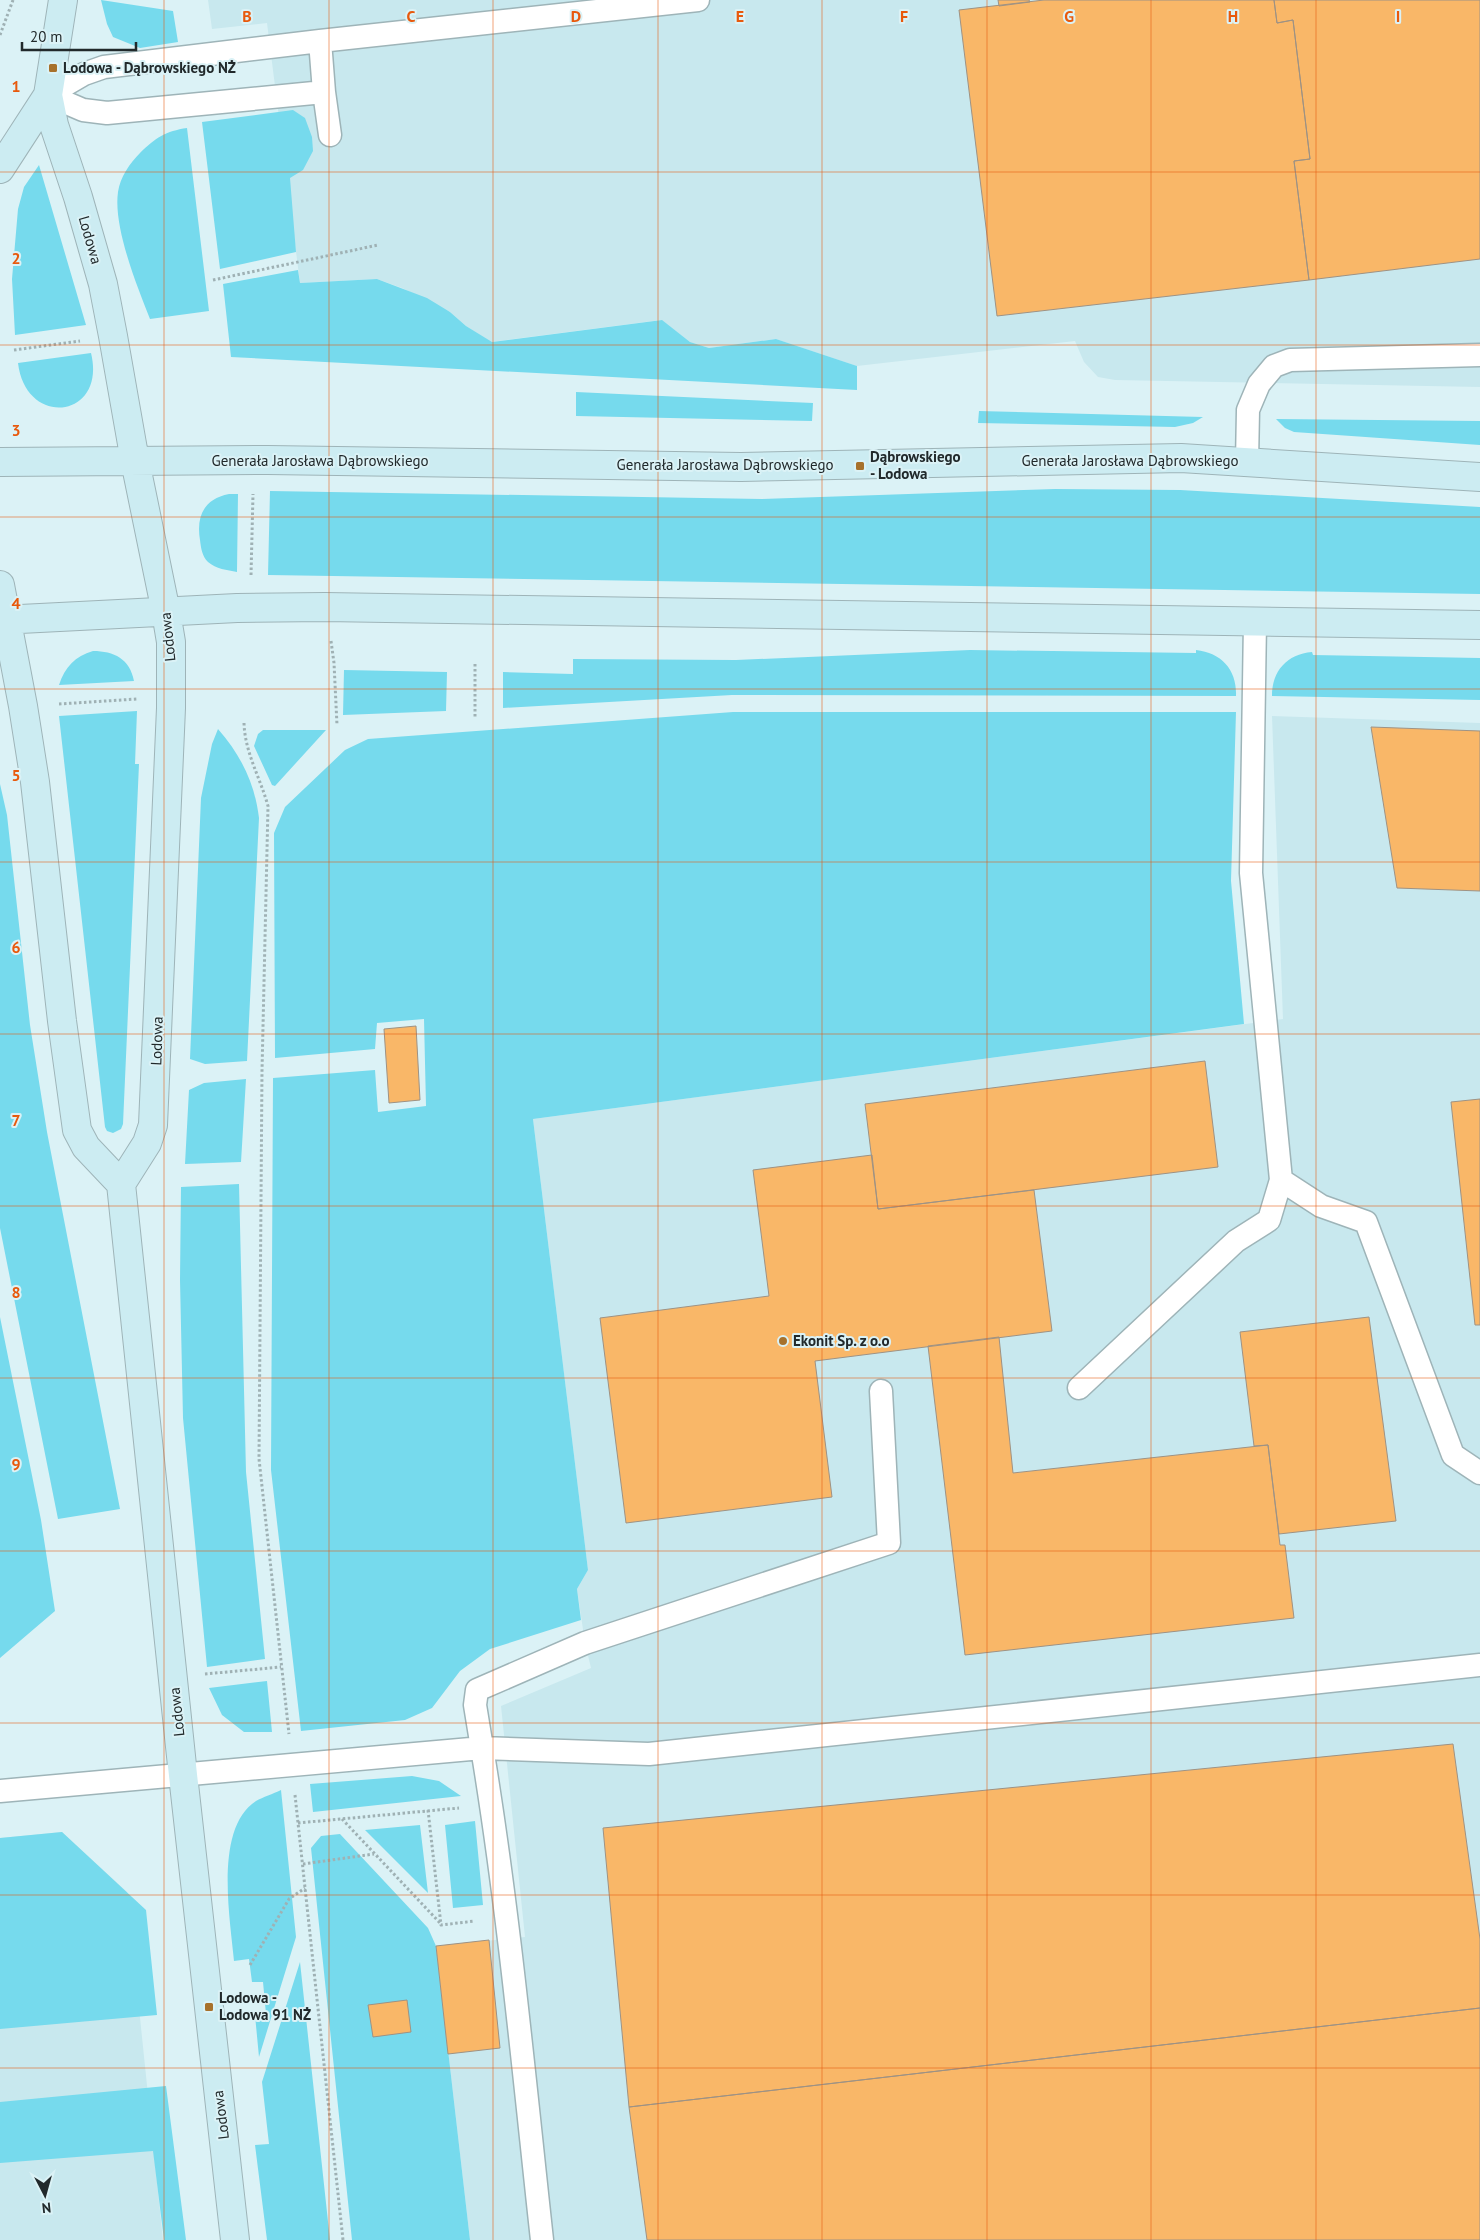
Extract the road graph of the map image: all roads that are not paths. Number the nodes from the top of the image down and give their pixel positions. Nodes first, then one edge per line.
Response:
1 (63, 0) edge
2 (698, 0) edge
3 (320, 41) junction
4 (324, 92) junction
5 (48, 95) junction
6 (330, 135) dead end
7 (0, 169) edge
8 (1480, 355) edge
9 (135, 461) junction
10 (0, 462) edge
11 (1247, 462) junction
12 (1480, 477) edge
13 (0, 585) edge
14 (166, 612) junction
15 (3, 620) edge
16 (1255, 622) junction
17 (1480, 625) edge
18 (1281, 1180) junction
19 (121, 1184) junction
20 (1079, 1388) dead end
21 (881, 1391) dead end
22 (1480, 1473) edge
23 (1480, 1665) edge
24 (482, 1748) junction
25 (183, 1775) junction
26 (0, 1791) edge
27 (235, 2240) edge
28 (542, 2240) edge

1 - 5 street, Lodowa
2 - 3 lane
3 - 4 lane
3 - 5 lane
4 - 5 lane
4 - 6 lane
5 - 7 street, Lodowa
5 - 9 street, Lodowa
8 - 11 lane
9 - 10 street, Generała Jarosława Dąbrowskiego
9 - 11 street, Generała Jarosława Dąbrowskiego
9 - 14 street, Lodowa
11 - 12 street, Generała Jarosława Dąbrowskiego
13 - 15 street
14 - 15 street
14 - 16 street
14 - 19 street, Lodowa
15 - 19 street
16 - 17 street
16 - 18 lane
18 - 20 lane
18 - 22 lane
19 - 25 street, Lodowa
21 - 24 lane
23 - 24 lane
24 - 25 lane
24 - 28 lane
25 - 26 lane
25 - 27 street, Lodowa

